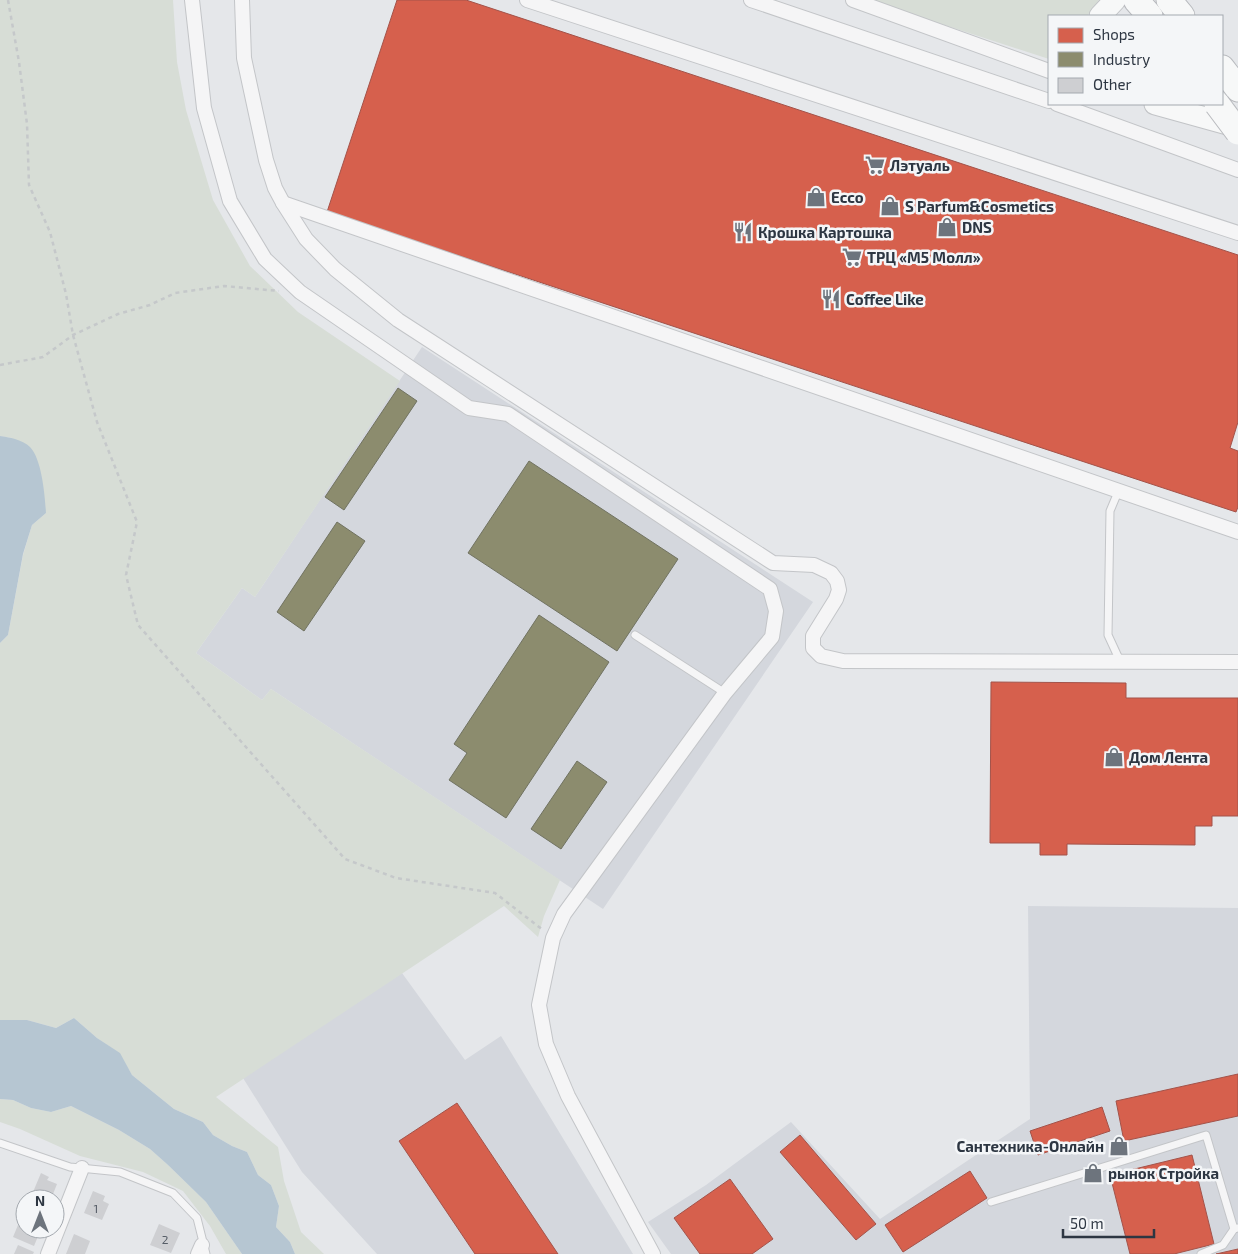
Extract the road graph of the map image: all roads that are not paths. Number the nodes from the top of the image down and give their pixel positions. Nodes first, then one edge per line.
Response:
1 (192, 0) edge
2 (242, 0) edge
3 (527, 0) edge
4 (752, 0) edge
5 (853, 0) edge
6 (1115, 0) edge
7 (1136, 0) edge
8 (1169, 0) edge
9 (1101, 15) edge
10 (1149, 15) edge
11 (1181, 15) edge
12 (1223, 69) edge
13 (1048, 71) edge
14 (1238, 89) edge
15 (1048, 101) edge
16 (1060, 105) edge
17 (1159, 105) edge
18 (1218, 105) edge
19 (1238, 127) edge
20 (1238, 132) edge
21 (1238, 170) edge
22 (283, 203) junction
23 (1238, 233) edge
24 (1118, 492) junction
25 (1238, 532) edge
26 (635, 635) dead end
27 (1120, 661) junction
28 (1238, 662) edge
29 (725, 692) junction
30 (0, 1143) edge
31 (82, 1168) junction
32 (990, 1202) dead end
33 (1236, 1229) edge
34 (202, 1251) edge
35 (48, 1254) edge
36 (653, 1254) edge
37 (1201, 1254) edge

1 - 29 street
2 - 22 street
3 - 23 street
4 - 15 street
5 - 13 street
6 - 9 main road
7 - 10 highway
8 - 11 highway
12 - 14 highway
16 - 21 street
17 - 19 main road
18 - 20 highway, bridge
22 - 24 street
22 - 27 street
24 - 25 street
24 - 27 lane
26 - 29 lane
27 - 28 street
29 - 36 street
30 - 31 lane
31 - 34 lane
31 - 35 street
32 - 33 lane
33 - 37 lane

